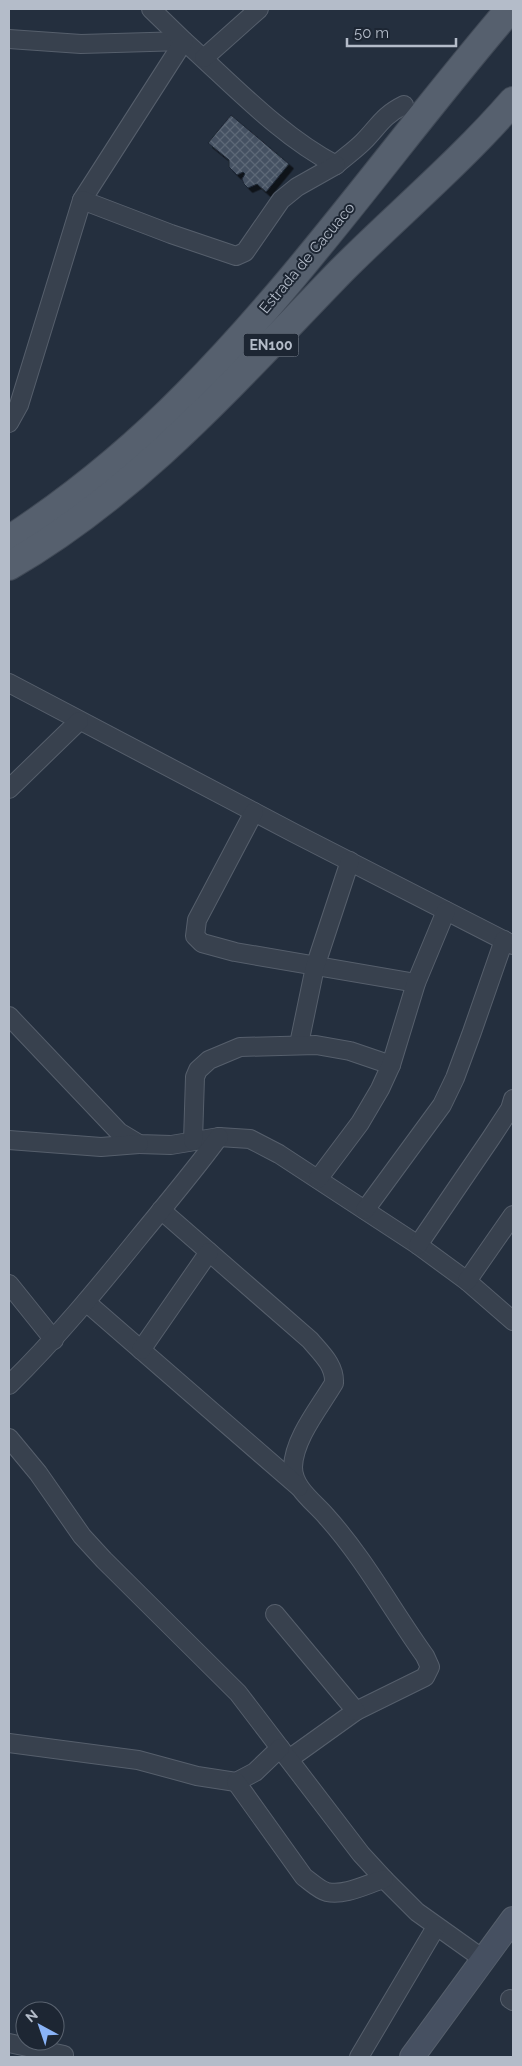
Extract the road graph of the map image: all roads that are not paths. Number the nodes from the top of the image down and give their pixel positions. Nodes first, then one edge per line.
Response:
1 (151, 9) edge
2 (259, 9) edge
3 (510, 9) edge
4 (9, 39) edge
5 (184, 41) junction
6 (204, 58) junction
7 (513, 101) edge
8 (404, 105) dead end
9 (336, 165) junction
10 (82, 200) junction
11 (9, 423) edge
12 (9, 540) edge
13 (9, 566) edge
14 (9, 683) edge
15 (79, 721) junction
16 (9, 789) edge
17 (254, 812) junction
18 (350, 861) junction
19 (446, 911) junction
20 (508, 942) edge
21 (315, 967) junction
22 (416, 982) junction
23 (9, 1016) edge
24 (299, 1044) junction
25 (391, 1065) junction
26 (513, 1099) edge
27 (219, 1136) junction
28 (9, 1140) edge
29 (193, 1141) junction
30 (139, 1144) junction
31 (318, 1179) junction
32 (161, 1210) junction
33 (365, 1210) junction
34 (513, 1215) edge
35 (418, 1245) junction
36 (209, 1252) junction
37 (467, 1281) junction
38 (9, 1284) edge
39 (86, 1302) junction
40 (511, 1314) edge
41 (54, 1340) junction
42 (141, 1350) junction
43 (9, 1386) edge
44 (9, 1438) edge
45 (300, 1489) junction
46 (275, 1614) dead end
47 (356, 1710) junction
48 (9, 1744) edge
49 (285, 1753) junction
50 (236, 1782) junction
51 (384, 1879) junction
52 (513, 1918) edge
53 (436, 1927) junction
54 (483, 1959) junction
55 (9, 2043) edge
56 (64, 2056) dead end
57 (359, 2057) edge
58 (412, 2057) edge

1 - 5 street
2 - 6 street
3 - 12 main road, Estrada de Cacuaco / EN100
4 - 5 street
5 - 6 street
5 - 10 street
6 - 9 street
7 - 13 main road, Estrada de Cacuaco / EN100
8 - 9 street
9 - 10 street
10 - 11 street
14 - 15 street
15 - 16 street
15 - 17 street
17 - 18 street
17 - 21 street
18 - 19 street
18 - 21 street
19 - 20 street
19 - 22 street
20 - 33 street
21 - 22 street
21 - 24 street
22 - 25 street
23 - 30 street
24 - 25 street
24 - 29 street
25 - 31 street
26 - 35 street
27 - 29 street
27 - 31 street
27 - 32 street
28 - 30 street
29 - 30 street
31 - 33 street
32 - 36 street
32 - 39 street
33 - 35 street
34 - 37 street
35 - 37 street
36 - 42 street
36 - 45 street
37 - 40 street
38 - 41 street
39 - 41 street
39 - 42 street
41 - 43 street
42 - 45 street
44 - 49 street
45 - 47 street
46 - 47 street
47 - 49 street
48 - 50 street
49 - 50 street
49 - 51 street
50 - 51 street
51 - 53 street
52 - 54 street
53 - 54 street
53 - 57 street
54 - 58 street
55 - 56 street

